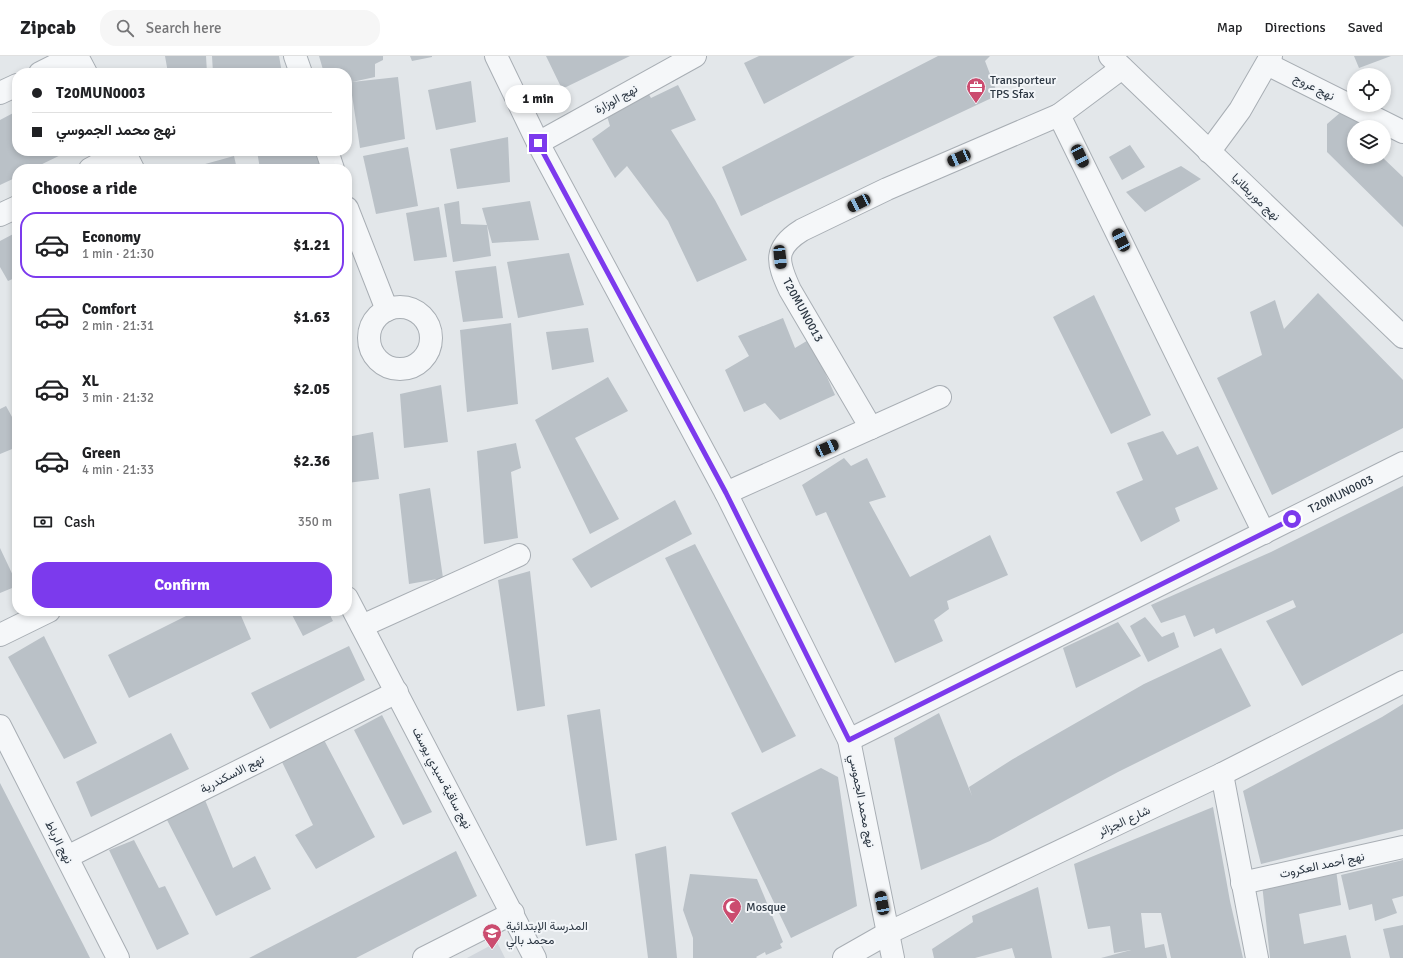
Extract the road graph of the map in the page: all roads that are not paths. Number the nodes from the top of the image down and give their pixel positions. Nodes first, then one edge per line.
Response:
1 (74, 56) edge
2 (77, 56) edge
3 (295, 56) edge
4 (496, 56) edge
5 (695, 56) edge
6 (1269, 60) edge
7 (1116, 62) edge
8 (50, 68) edge
9 (83, 68) edge
10 (299, 68) edge
11 (12, 87) edge
12 (0, 93) edge
13 (1059, 115) junction
14 (1403, 132) edge
15 (538, 143) junction
16 (1209, 152) junction
17 (115, 156) edge
18 (99, 164) edge
19 (12, 209) edge
20 (0, 215) edge
21 (352, 221) edge
22 (387, 310) dead end
23 (1403, 336) edge
24 (940, 397) dead end
25 (871, 428) junction
26 (1403, 463) edge
27 (726, 493) junction
28 (1264, 532) junction
29 (519, 555) dead end
30 (352, 607) edge
31 (39, 616) edge
32 (362, 626) junction
33 (0, 635) edge
34 (1403, 682) edge
35 (397, 692) junction
36 (0, 726) edge
37 (849, 740) junction
38 (1222, 774) junction
39 (1403, 848) edge
40 (67, 857) junction
41 (1242, 883) junction
42 (513, 913) junction
43 (888, 933) junction
44 (118, 958) edge
45 (424, 958) edge
46 (535, 958) edge
47 (844, 958) edge
48 (893, 958) edge
49 (1257, 958) edge

1 - 8 street
2 - 9 street
3 - 10 street
4 - 15 street, نهج محمد الجموسي
5 - 15 street, نهج الوزارة
6 - 14 street, نهج عروج
6 - 16 street
7 - 13 street, T20MUN0013
7 - 16 street, نهج موريطانيا
11 - 12 street
13 - 25 street, T20MUN0013
13 - 28 street
15 - 27 street, نهج محمد الجموسي
16 - 23 street, نهج موريطانيا
17 - 18 street
19 - 20 street
21 - 22 street
24 - 25 street
25 - 27 street
26 - 28 street, T20MUN0003
27 - 37 street, نهج محمد الجموسي
28 - 37 street, T20MUN0003
29 - 32 street
30 - 32 street, نهج ساقية سيدي يوسف
31 - 33 street
32 - 35 street, نهج ساقية سيدي يوسف
34 - 38 street, شارع الجزائر
35 - 40 street, نهج الاسكندرية
35 - 42 street, نهج ساقية سيدي يوسف
36 - 40 street, نهج الرباط
37 - 43 street, نهج محمد الجموسي
38 - 41 street
38 - 43 street, شارع الجزائر
39 - 41 street, نهج أحمد العكروت
40 - 44 street, نهج الرباط
41 - 49 street
42 - 45 street
42 - 46 street, نهج ساقية سيدي يوسف
43 - 47 street, شارع الجزائر
43 - 48 street, نهج محمد الجموسي

